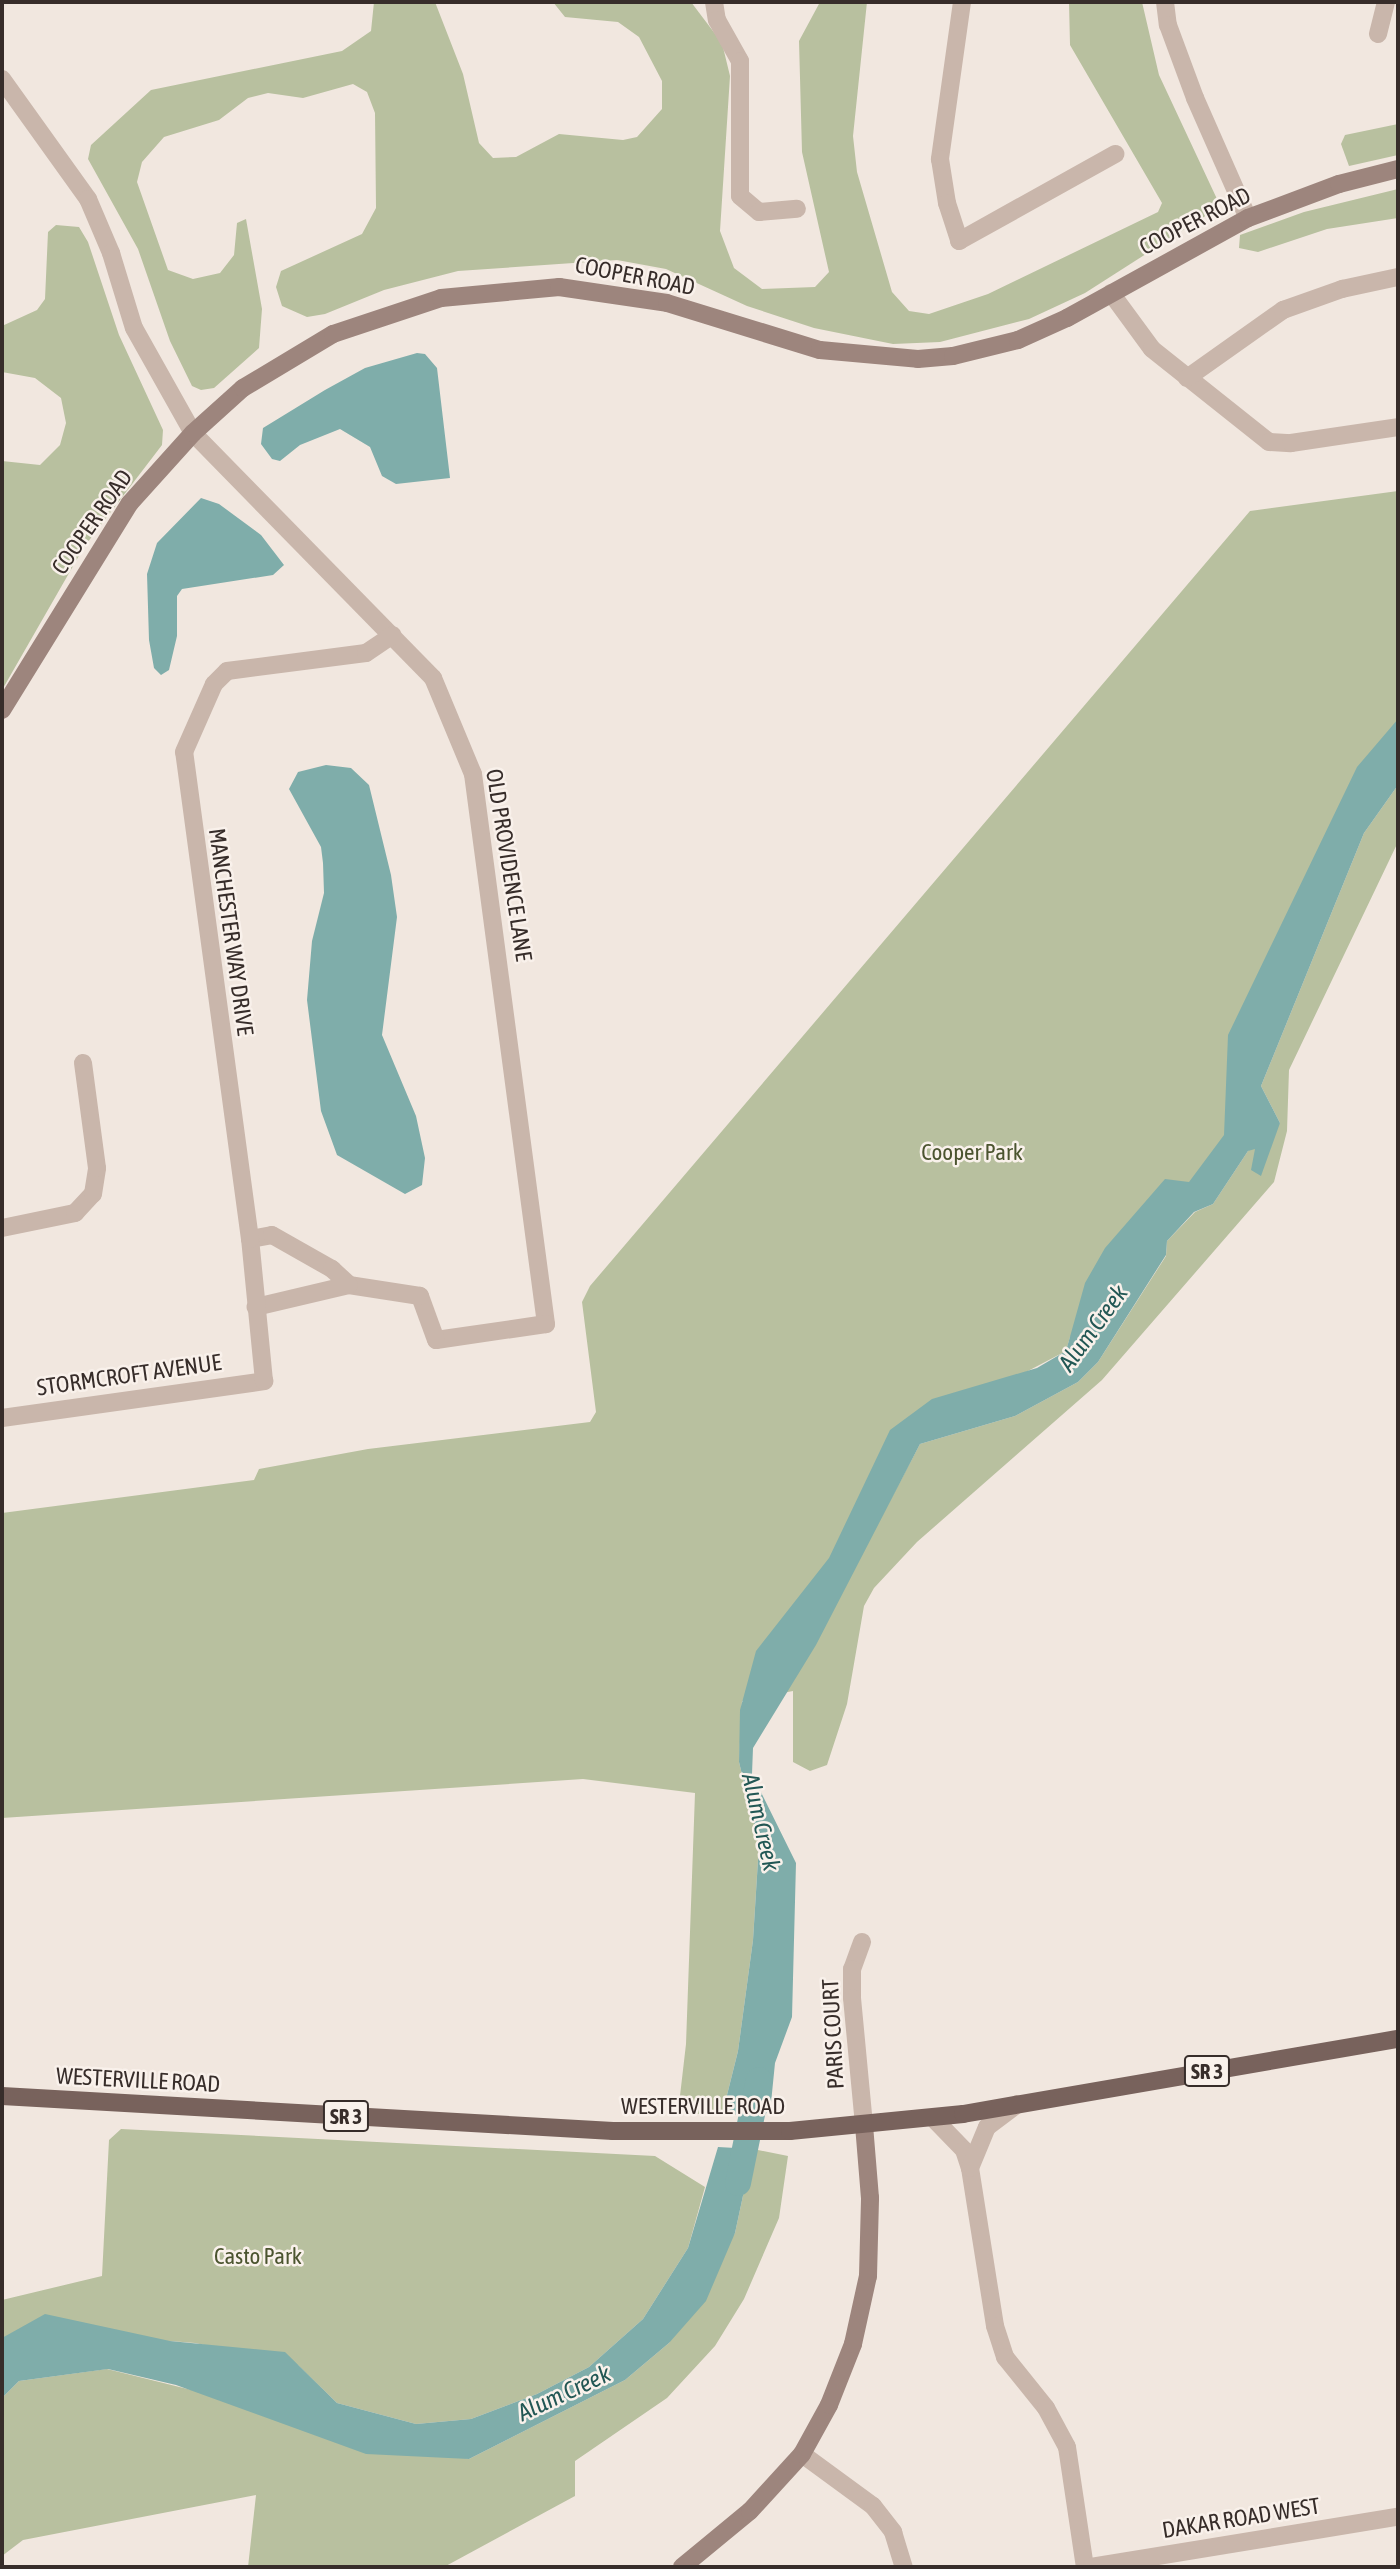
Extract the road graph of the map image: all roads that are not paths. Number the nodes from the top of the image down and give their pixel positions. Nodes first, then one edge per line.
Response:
1 (714, 2) edge
2 (962, 2) edge
3 (1165, 2) edge
4 (1386, 2) edge
5 (1378, 34) dead end
6 (2, 79) edge
7 (1115, 154) dead end
8 (1398, 169) edge
9 (797, 209) dead end
10 (1248, 218) junction
11 (1398, 277) edge
12 (1111, 293) junction
13 (1187, 378) junction
14 (1398, 427) edge
15 (193, 433) junction
16 (393, 635) junction
17 (2, 709) edge
18 (83, 1063) dead end
19 (2, 1228) edge
20 (250, 1239) junction
21 (349, 1284) junction
22 (256, 1307) junction
23 (264, 1381) joint
24 (2, 1419) edge
25 (862, 1942) dead end
26 (1398, 2039) edge
27 (2, 2096) edge
28 (1017, 2104) junction
29 (933, 2118) junction
30 (864, 2125) junction
31 (970, 2168) junction
32 (803, 2454) junction
33 (1398, 2517) edge
34 (682, 2567) edge
35 (904, 2567) edge
36 (1085, 2567) edge
37 (1091, 2567) edge

1 - 9 street
2 - 7 street
3 - 10 street
4 - 5 street
6 - 15 street, OLD PROVIDENCE LANE
8 - 10 street, COOPER ROAD
10 - 12 street, COOPER ROAD
11 - 13 street
12 - 13 street
12 - 15 street, COOPER ROAD
13 - 14 street
15 - 16 street, OLD PROVIDENCE LANE
15 - 17 street, COOPER ROAD
16 - 20 street, MANCHESTER WAY DRIVE
16 - 21 street, OLD PROVIDENCE LANE
18 - 19 street
20 - 21 street
20 - 22 street, MANCHESTER WAY DRIVE
21 - 22 street
22 - 23 street, MANCHESTER WAY DRIVE
23 - 24 street, STORMCROFT AVENUE
25 - 30 street, PARIS COURT
26 - 28 main road, WESTERVILLE ROAD / SR 3
27 - 30 main road, WESTERVILLE ROAD / SR 3
28 - 29 main road, WESTERVILLE ROAD / SR 3
28 - 31 street
29 - 30 main road, WESTERVILLE ROAD / SR 3
29 - 31 street
30 - 32 street
31 - 36 street
32 - 34 street
32 - 35 street
33 - 37 street, DAKAR ROAD WEST

